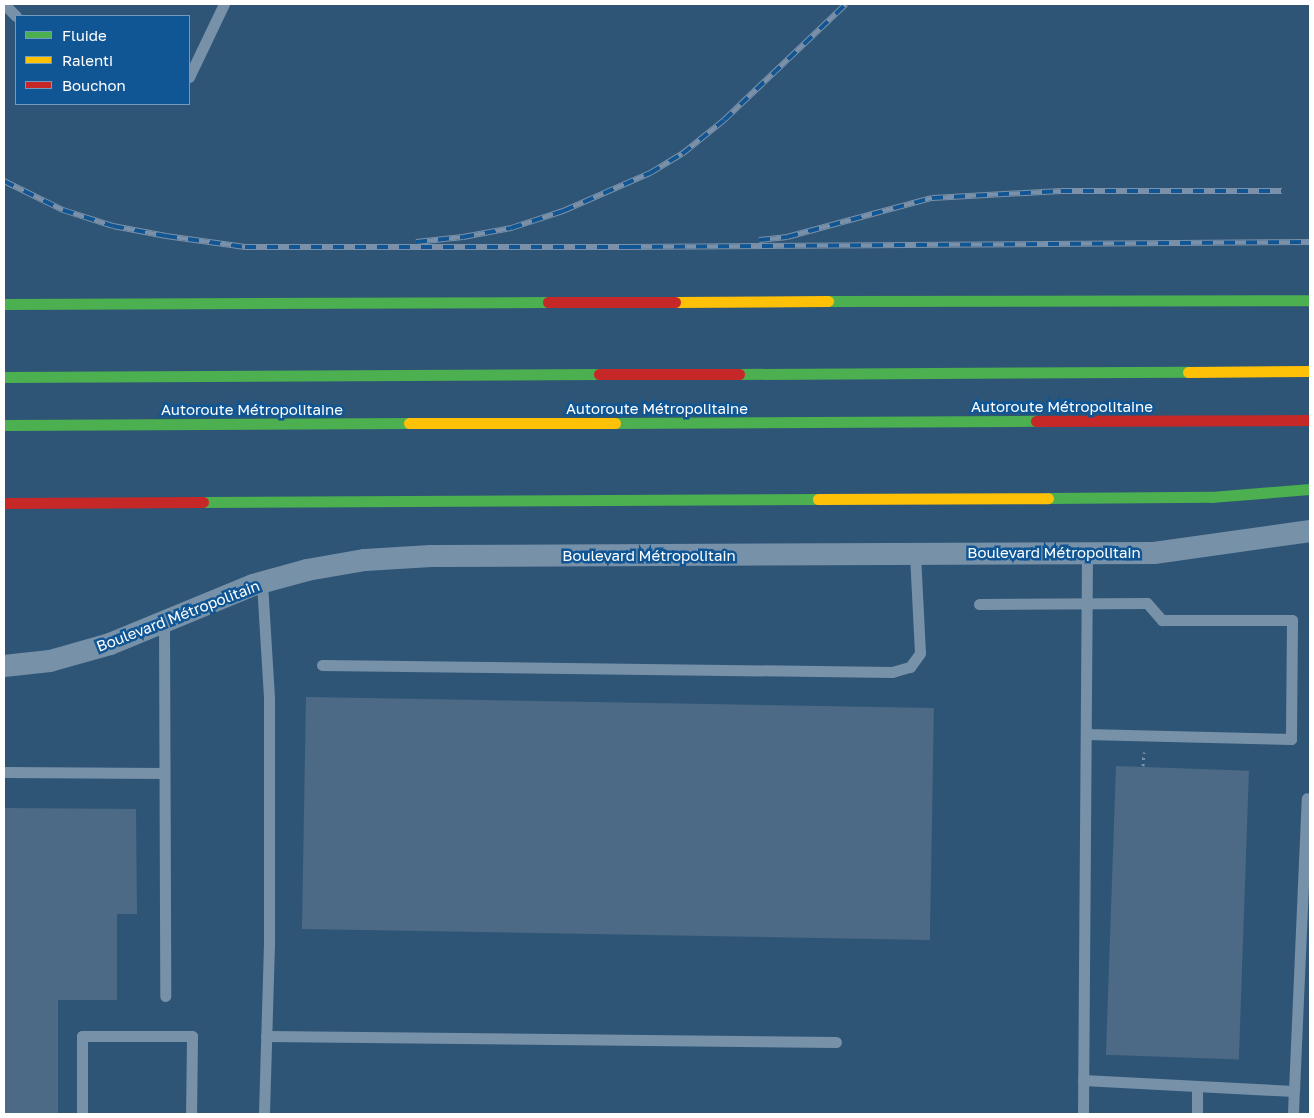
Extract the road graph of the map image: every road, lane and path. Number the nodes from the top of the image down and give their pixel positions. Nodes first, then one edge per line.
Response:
1 (4, 4) edge
2 (224, 4) edge
3 (15, 15) edge
4 (190, 75) edge
5 (1310, 300) edge
6 (4, 304) edge
7 (1310, 371) edge
8 (4, 377) edge
9 (1310, 420) edge
10 (4, 426) edge
11 (1310, 489) edge
12 (4, 503) edge
13 (1310, 531) edge
14 (1087, 553) junction
15 (915, 554) junction
16 (262, 583) junction
17 (1087, 603) junction
18 (978, 604) dead end
19 (164, 622) junction
20 (322, 665) dead end
21 (4, 666) edge
22 (1086, 734) junction
23 (4, 772) edge
24 (164, 773) junction
25 (1308, 798) dead end
26 (165, 996) dead end
27 (266, 1036) junction
28 (836, 1042) dead end
29 (1083, 1080) junction
30 (1197, 1086) junction
31 (1294, 1090) junction
32 (82, 1114) edge
33 (191, 1114) edge
34 (264, 1114) edge
35 (1083, 1114) edge
36 (1197, 1114) edge
37 (1293, 1114) edge

1 - 3 lane
2 - 4 lane
5 - 6 main road
7 - 8 main road
9 - 10 main road, Autoroute Métropolitaine
11 - 12 main road
13 - 14 street, Boulevard Métropolitain
14 - 15 street, Boulevard Métropolitain
14 - 17 lane
15 - 16 street, Boulevard Métropolitain
15 - 20 lane
16 - 19 street, Boulevard Métropolitain
16 - 27 lane
17 - 18 lane
17 - 22 lane
17 - 22 lane
19 - 21 street, Boulevard Métropolitain
19 - 24 lane
22 - 29 lane
23 - 24 lane
24 - 26 lane
25 - 31 lane
27 - 28 lane
27 - 34 lane
29 - 30 lane
29 - 35 lane
30 - 31 lane
30 - 36 lane
31 - 37 lane
32 - 33 lane

